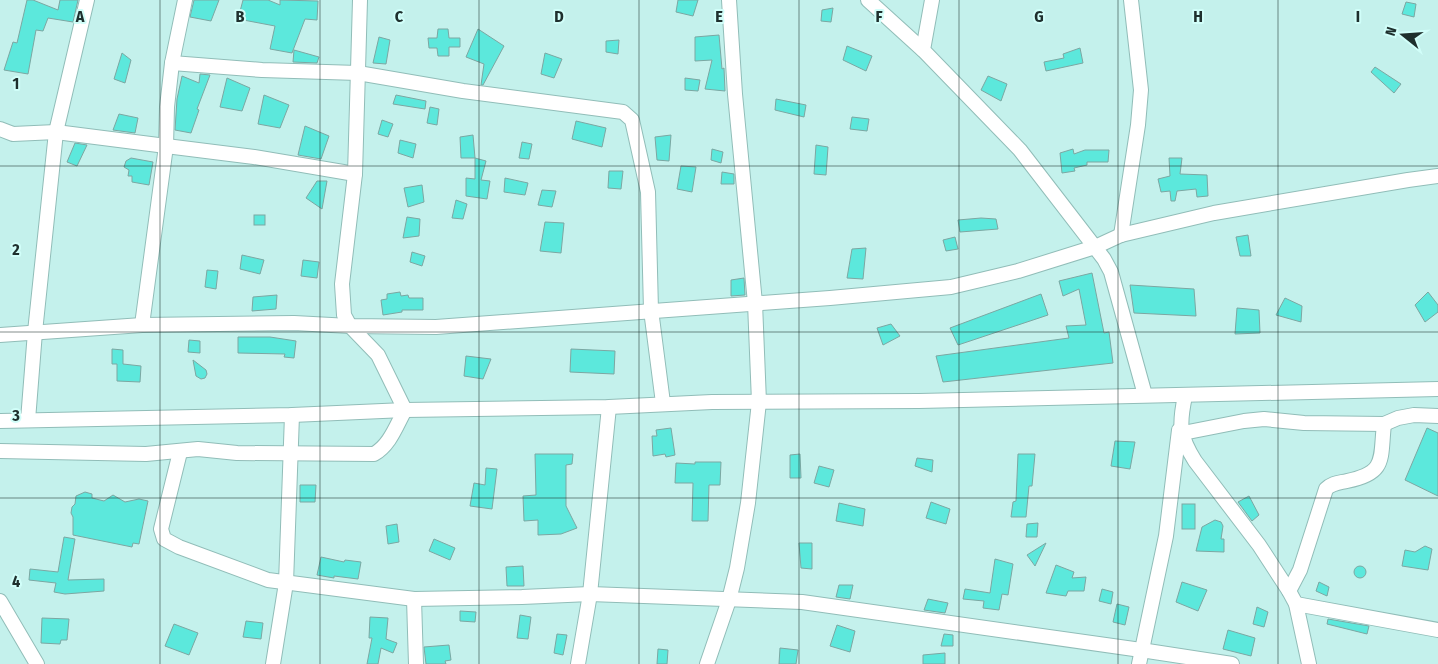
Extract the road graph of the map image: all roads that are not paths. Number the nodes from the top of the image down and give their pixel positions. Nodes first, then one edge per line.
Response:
1 (87, 0) edge
2 (185, 0) edge
3 (360, 0) edge
4 (729, 0) edge
5 (868, 0) edge
6 (932, 0) edge
7 (1131, 0) edge
8 (923, 50) junction
9 (172, 63) junction
10 (358, 73) junction
11 (0, 129) edge
12 (56, 132) junction
13 (166, 146) junction
14 (355, 174) junction
15 (1438, 176) edge
16 (1121, 235) junction
17 (1095, 247) junction
18 (755, 303) junction
19 (651, 310) junction
20 (142, 325) junction
21 (350, 326) junction
22 (35, 332) junction
23 (0, 335) edge
24 (1438, 389) edge
25 (1145, 395) junction
26 (1185, 396) junction
27 (759, 402) junction
28 (663, 403) junction
29 (609, 407) junction
30 (405, 410) junction
31 (292, 415) junction
32 (1438, 416) edge
33 (1180, 419) junction
34 (0, 420) edge
35 (28, 420) junction
36 (1384, 424) junction
37 (1183, 433) junction
38 (0, 451) edge
39 (180, 452) junction
40 (292, 453) junction
41 (286, 583) junction
42 (1289, 591) junction
43 (590, 594) junction
44 (414, 599) junction
45 (729, 600) junction
46 (0, 601) edge
47 (1296, 604) junction
48 (1438, 630) edge
49 (1141, 650) junction
50 (37, 664) edge
51 (273, 664) edge
52 (416, 664) edge
53 (578, 664) edge
54 (707, 664) edge
55 (1139, 664) edge
56 (1232, 664) edge
57 (1309, 664) edge

1 - 12 street
2 - 9 street
3 - 10 street
4 - 18 street
5 - 8 street
6 - 8 street
7 - 16 street
8 - 17 street
9 - 10 street
9 - 13 street
10 - 14 street
10 - 19 street
11 - 12 street
12 - 13 street
12 - 22 street
13 - 14 street
13 - 20 street
14 - 21 street
15 - 16 street
16 - 17 street
17 - 18 street
17 - 25 street
18 - 19 street
18 - 27 street
19 - 21 street
19 - 28 street
20 - 21 street
20 - 22 street
21 - 30 street
22 - 23 street
22 - 35 street
24 - 26 street
25 - 26 street
25 - 27 street
26 - 33 street
27 - 28 street
27 - 45 street
28 - 29 street
29 - 30 street
29 - 43 street
30 - 31 street
30 - 40 street
31 - 35 street
31 - 40 street
32 - 36 street
33 - 37 street
33 - 49 street
34 - 35 street
36 - 37 street
36 - 42 street
37 - 42 street
38 - 39 street
39 - 40 street
39 - 41 street
40 - 41 street
41 - 44 street
41 - 51 street
42 - 47 street
43 - 44 street
43 - 45 street
43 - 53 street
44 - 52 street
45 - 49 street
45 - 54 street
46 - 50 street
47 - 48 street
47 - 57 street
49 - 55 street
49 - 56 street

